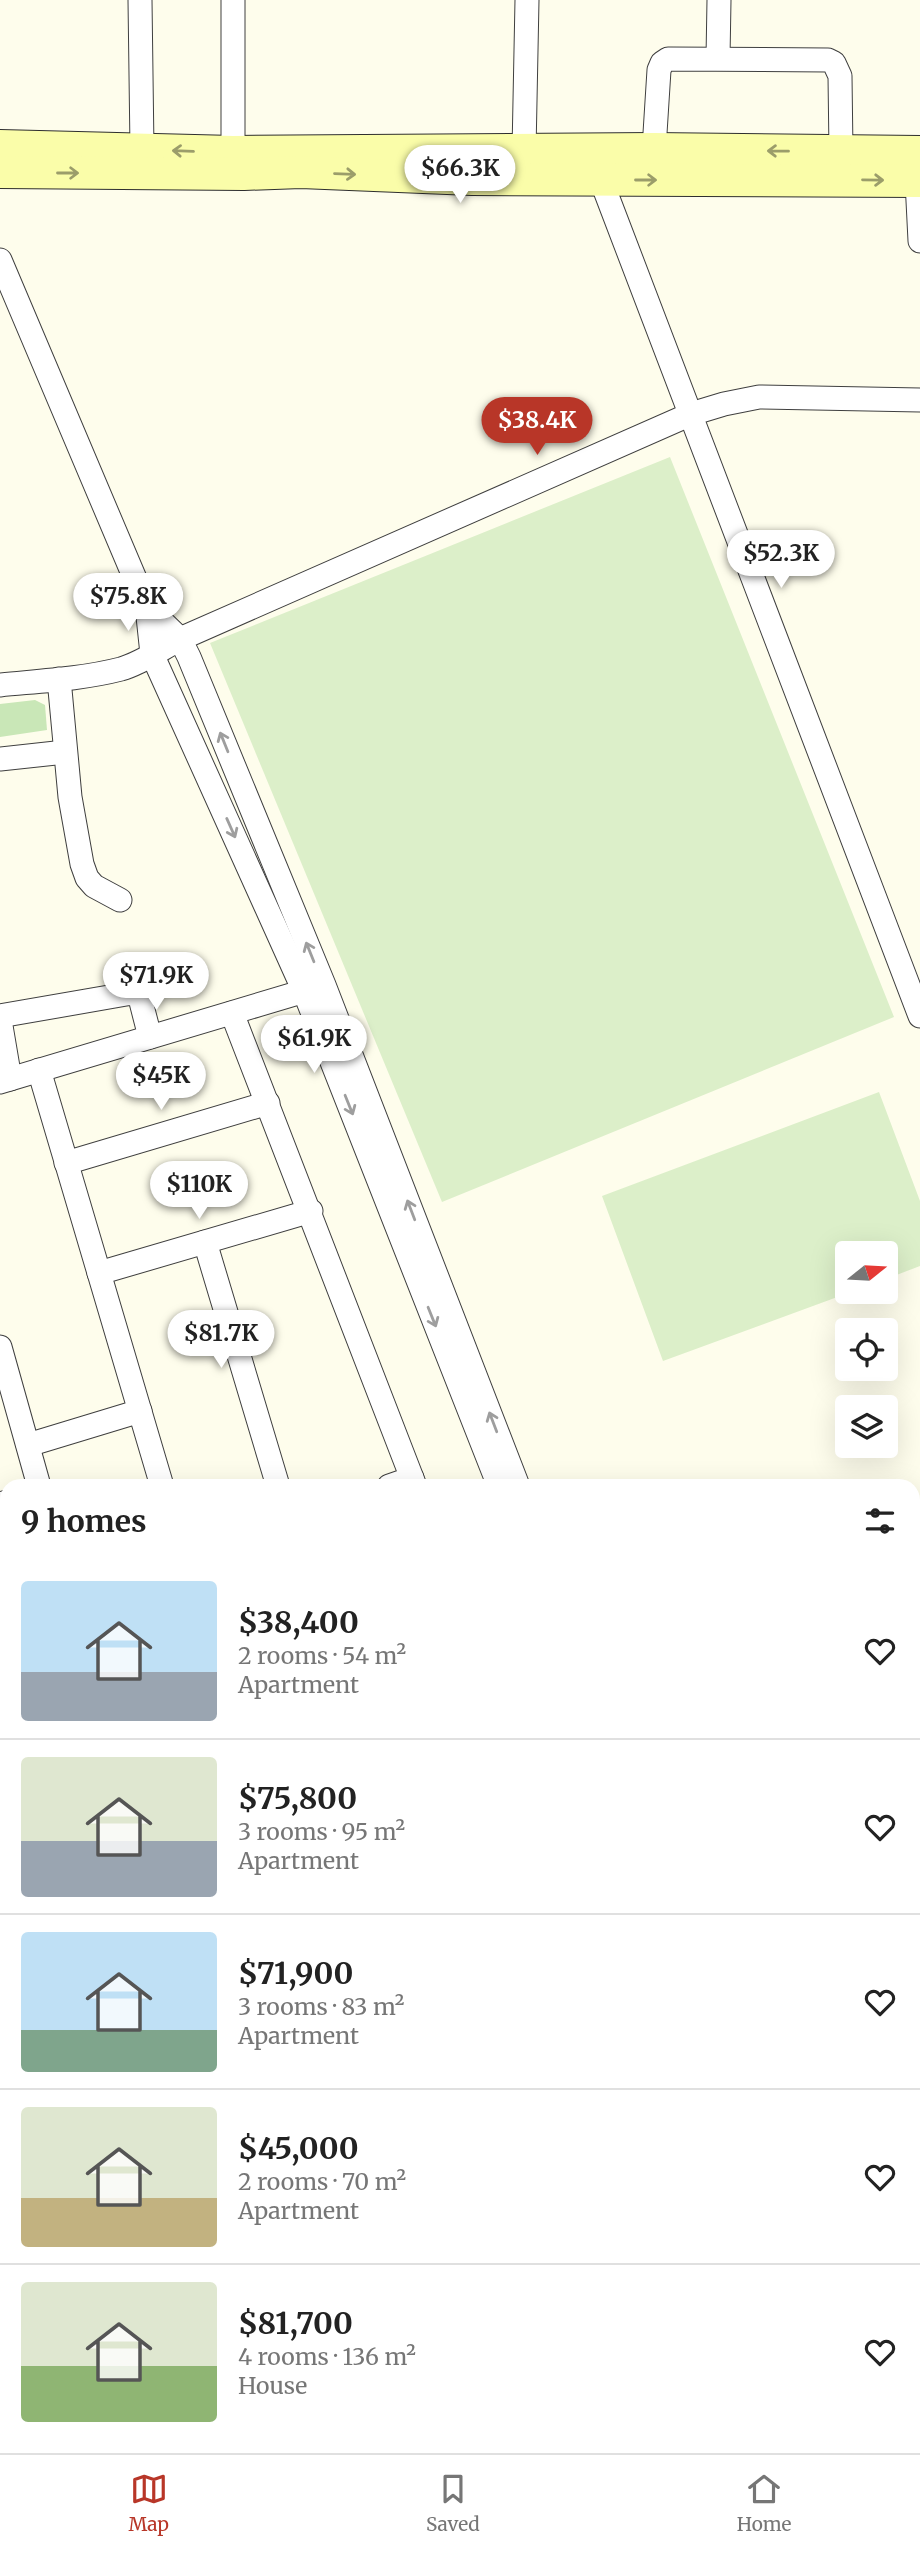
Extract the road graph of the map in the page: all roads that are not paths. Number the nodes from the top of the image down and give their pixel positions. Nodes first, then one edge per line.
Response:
1 (140, 0) edge
2 (233, 0) edge
3 (527, 0) edge
4 (719, 0) edge
5 (718, 58) junction
6 (0, 146) edge
7 (142, 149) junction
8 (654, 149) junction
9 (524, 150) junction
10 (233, 152) junction
11 (841, 152) junction
12 (471, 166) junction
13 (919, 171) edge
14 (0, 173) edge
15 (601, 180) junction
16 (920, 241) edge
17 (0, 260) edge
18 (920, 401) edge
19 (691, 414) junction
20 (147, 607) junction
21 (180, 639) junction
22 (152, 654) junction
23 (59, 679) junction
24 (0, 685) edge
25 (65, 751) junction
26 (0, 759) edge
27 (120, 900) dead end
28 (314, 988) junction
29 (232, 1013) junction
30 (920, 1016) edge
31 (0, 1018) edge
32 (150, 1037) junction
33 (39, 1070) junction
34 (5, 1080) edge
35 (268, 1103) junction
36 (66, 1163) junction
37 (310, 1210) junction
38 (205, 1242) junction
39 (99, 1273) junction
40 (0, 1348) edge
41 (6, 1394) edge
42 (140, 1411) junction
43 (28, 1446) junction
44 (38, 1479) edge
45 (160, 1479) edge
46 (276, 1479) edge
47 (413, 1479) edge
48 (496, 1479) edge
49 (515, 1479) edge

1 - 7 street
2 - 10 street
3 - 9 street
4 - 5 street
5 - 8 street
5 - 11 street
6 - 7 main road
10 -> 7 main road
8 - 9 main road
11 -> 8 main road
9 - 12 main road
10 - 12 main road
11 - 13 main road
14 -> 12 main road
12 - 15 main road
15 -> 13 main road
13 - 16 street
15 - 19 street
17 - 20 street
18 - 19 street
19 - 21 street
19 - 30 street
20 - 21 street
20 - 22 street
21 - 22 street
28 -> 21 street
22 - 23 street
22 -> 28 street
23 - 24 street
23 - 25 street
25 - 26 street
25 - 27 street
28 - 29 street
28 -> 48 street
49 -> 28 street
29 - 32 street
29 - 35 street
31 - 32 street
31 - 34 street
32 - 33 street
33 - 34 street
33 - 36 street
35 - 36 street
35 - 37 street
36 - 39 street
37 - 38 street
37 - 47 street
38 - 39 street
38 - 46 street
39 - 42 street
40 - 41 street
41 - 43 street
42 - 43 street
42 - 45 street
43 - 44 street

